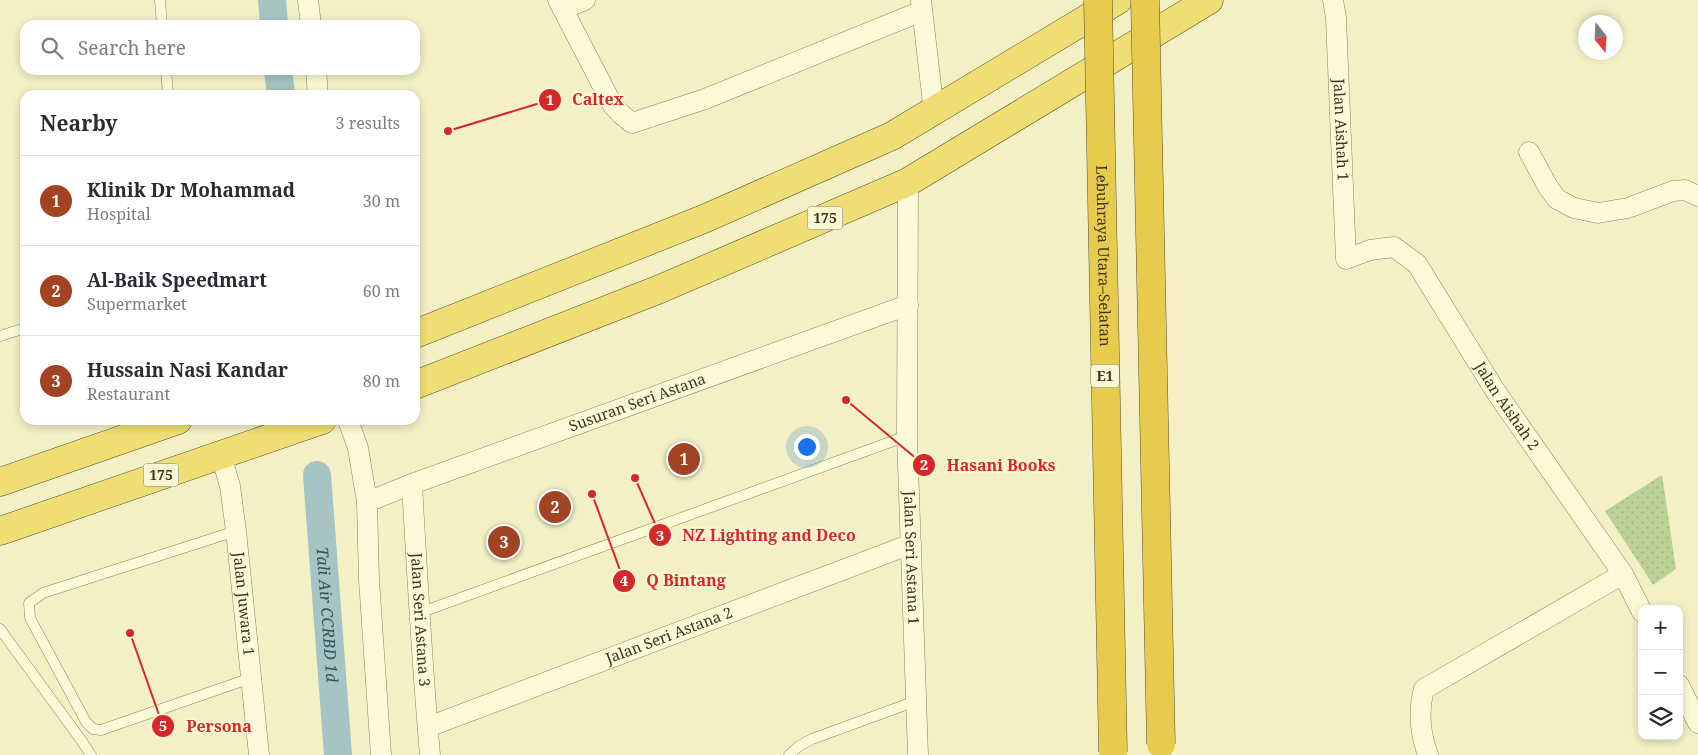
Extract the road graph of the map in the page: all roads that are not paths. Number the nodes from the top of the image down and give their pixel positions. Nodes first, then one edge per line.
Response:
1 (160, 0) edge
2 (308, 0) edge
3 (585, 0) edge
4 (1098, 0) edge
5 (1118, 0) edge
6 (1145, 0) edge
7 (1209, 0) edge
8 (1333, 0) edge
9 (560, 4) edge
10 (922, 5) edge
11 (162, 20) edge
12 (310, 20) edge
13 (166, 75) edge
14 (316, 75) edge
15 (168, 90) edge
16 (318, 90) edge
17 (934, 112) junction
18 (1529, 152) dead end
19 (908, 182) junction
20 (1698, 196) edge
21 (1346, 259) joint
22 (908, 305) junction
23 (20, 330) edge
24 (420, 332) edge
25 (0, 336) edge
26 (420, 383) edge
27 (164, 425) edge
28 (308, 425) edge
29 (350, 425) edge
30 (907, 436) junction
31 (221, 455) junction
32 (0, 482) edge
33 (412, 484) junction
34 (367, 502) junction
35 (0, 531) edge
36 (236, 531) junction
37 (911, 544) junction
38 (1623, 574) junction
39 (1638, 605) edge
40 (419, 613) junction
41 (0, 630) edge
42 (251, 678) junction
43 (1683, 693) edge
44 (916, 701) junction
45 (1698, 723) edge
46 (428, 727) junction
47 (1161, 744) dead end
48 (1113, 752) dead end
49 (91, 755) edge
50 (259, 755) edge
51 (381, 755) edge
52 (430, 755) edge
53 (789, 755) edge
54 (918, 755) edge
55 (1428, 755) edge

1 - 11 lane
2 - 12 street
3 - 9 street
4 - 48 highway, Lebuhraya Utara–Selatan / E1, bridge
5 - 17 highway
6 - 47 highway, bridge
7 - 19 highway, 175
8 - 21 street, Jalan Aishah 1
9 - 10 street
10 - 17 street
13 - 15 lane
14 - 16 street
17 - 24 highway
18 - 20 street
19 - 22 street, Jalan Seri Astana 1
19 - 26 highway, 175
21 - 38 street, Jalan Aishah 2
22 - 30 street, Jalan Seri Astana 1
22 - 33 street, Susuran Seri Astana
23 - 25 lane
27 - 32 highway
28 - 31 highway, 175
29 - 34 street
30 - 37 street, Jalan Seri Astana 1
30 - 40 lane
31 - 35 highway, 175
31 - 36 street, Jalan Juwara 1
33 - 34 street, Susuran Seri Astana
33 - 40 street, Jalan Seri Astana 3
34 - 51 street
36 - 42 street, Jalan Juwara 1
36 - 42 lane
37 - 44 street, Jalan Seri Astana 1
37 - 46 street, Jalan Seri Astana 2
38 - 39 street, Jalan Aishah 2
38 - 55 street
40 - 46 street, Jalan Seri Astana 3
41 - 49 lane
42 - 50 street, Jalan Juwara 1
43 - 45 street
44 - 53 lane
44 - 54 street, Jalan Seri Astana 1
46 - 52 street, Jalan Seri Astana 3

